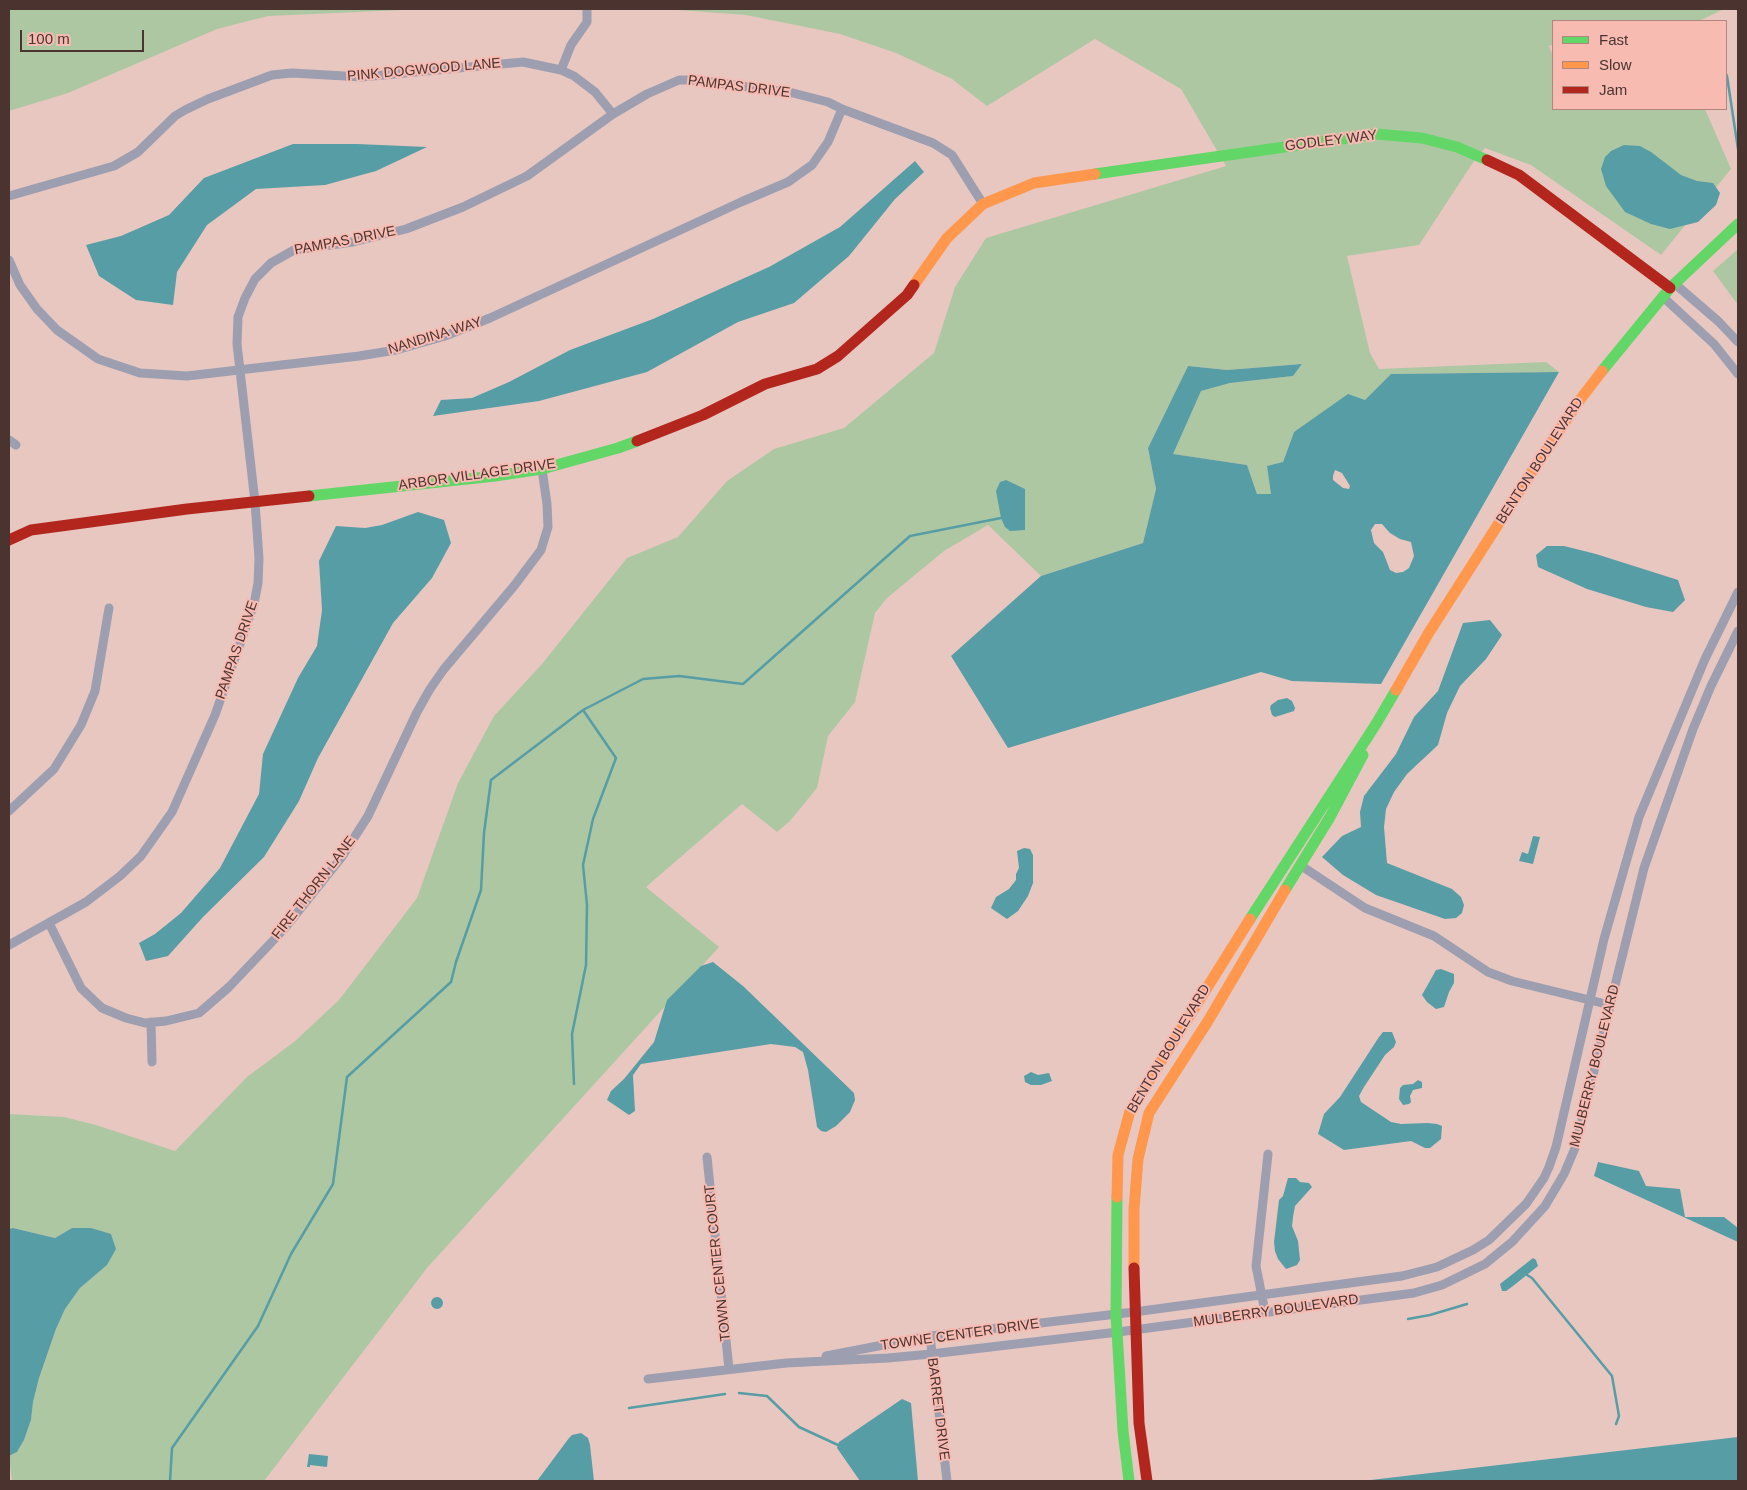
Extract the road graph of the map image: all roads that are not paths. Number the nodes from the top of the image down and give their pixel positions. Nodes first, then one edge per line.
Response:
1 (587, 9) edge
2 (560, 70) junction
3 (842, 109) junction
4 (613, 114) junction
5 (9, 196) edge
6 (983, 204) junction
7 (1738, 224) edge
8 (9, 260) edge
9 (1669, 290) junction
10 (1738, 342) edge
11 (240, 371) junction
12 (1738, 374) edge
13 (542, 469) junction
14 (255, 502) junction
15 (9, 540) edge
16 (1737, 595) edge
17 (109, 608) dead end
18 (1738, 631) edge
19 (1376, 724) junction
20 (9, 811) edge
21 (1300, 865) junction
22 (49, 923) junction
23 (9, 945) edge
24 (1590, 1000) junction
25 (1610, 1005) junction
26 (151, 1022) junction
27 (152, 1062) dead end
28 (1268, 1154) dead end
29 (707, 1157) dead end
30 (1262, 1295) junction
31 (1134, 1312) junction
32 (1265, 1312) junction
33 (1116, 1315) junction
34 (1135, 1330) junction
35 (1118, 1332) junction
36 (930, 1336) junction
37 (931, 1354) junction
38 (786, 1363) junction
39 (729, 1369) junction
40 (648, 1379) dead end
41 (947, 1481) edge
42 (1129, 1481) edge
43 (1147, 1481) edge

1 - 2 street
2 - 4 street, PINK DOGWOOD LANE
2 - 5 street, PINK DOGWOOD LANE
3 - 4 street, PAMPAS DRIVE
3 - 6 street, PAMPAS DRIVE
3 - 11 street, NANDINA WAY
4 - 11 street, PAMPAS DRIVE
6 - 9 street, GODLEY WAY
6 - 13 street, ARBOR VILLAGE DRIVE
7 - 9 street, BENTON BOULEVARD
8 - 11 street, NANDINA WAY
9 - 10 street
9 - 12 street
9 - 19 street, BENTON BOULEVARD
11 - 14 street, PAMPAS DRIVE
13 - 14 street, ARBOR VILLAGE DRIVE
13 - 26 street, FIRE THORN LANE
14 - 15 street, ARBOR VILLAGE DRIVE
14 - 22 street, PAMPAS DRIVE
16 - 24 street, MULBERRY BOULEVARD
17 - 20 street
18 - 25 street, MULBERRY BOULEVARD
19 - 21 street, BENTON BOULEVARD
19 - 33 street, BENTON BOULEVARD
21 - 24 street
21 - 31 street, BENTON BOULEVARD
22 - 23 street, PAMPAS DRIVE
22 - 26 street, FIRE THORN LANE
24 - 25 street
24 - 30 street, MULBERRY BOULEVARD
25 - 32 street, MULBERRY BOULEVARD
26 - 27 street
28 - 30 street
29 - 39 street, TOWN CENTER COURT
30 - 31 street, MULBERRY BOULEVARD
30 - 32 street
31 - 33 street, TOWNE CENTER DRIVE
31 - 34 street, BENTON BOULEVARD
32 - 34 street, MULBERRY BOULEVARD
33 - 35 street, BENTON BOULEVARD
33 - 36 street, TOWNE CENTER DRIVE
34 - 35 street, MULBERRY BOULEVARD
34 - 43 street, BENTON BOULEVARD
35 - 37 street, TOWNE CENTER DRIVE
35 - 42 street, BENTON BOULEVARD
36 - 37 street, BARRET DRIVE
36 - 38 street, TOWNE CENTER DRIVE
37 - 38 street, TOWNE CENTER DRIVE
37 - 41 street, BARRET DRIVE
38 - 39 street, TOWNE CENTER DRIVE
39 - 40 street, TOWNE CENTER DRIVE

